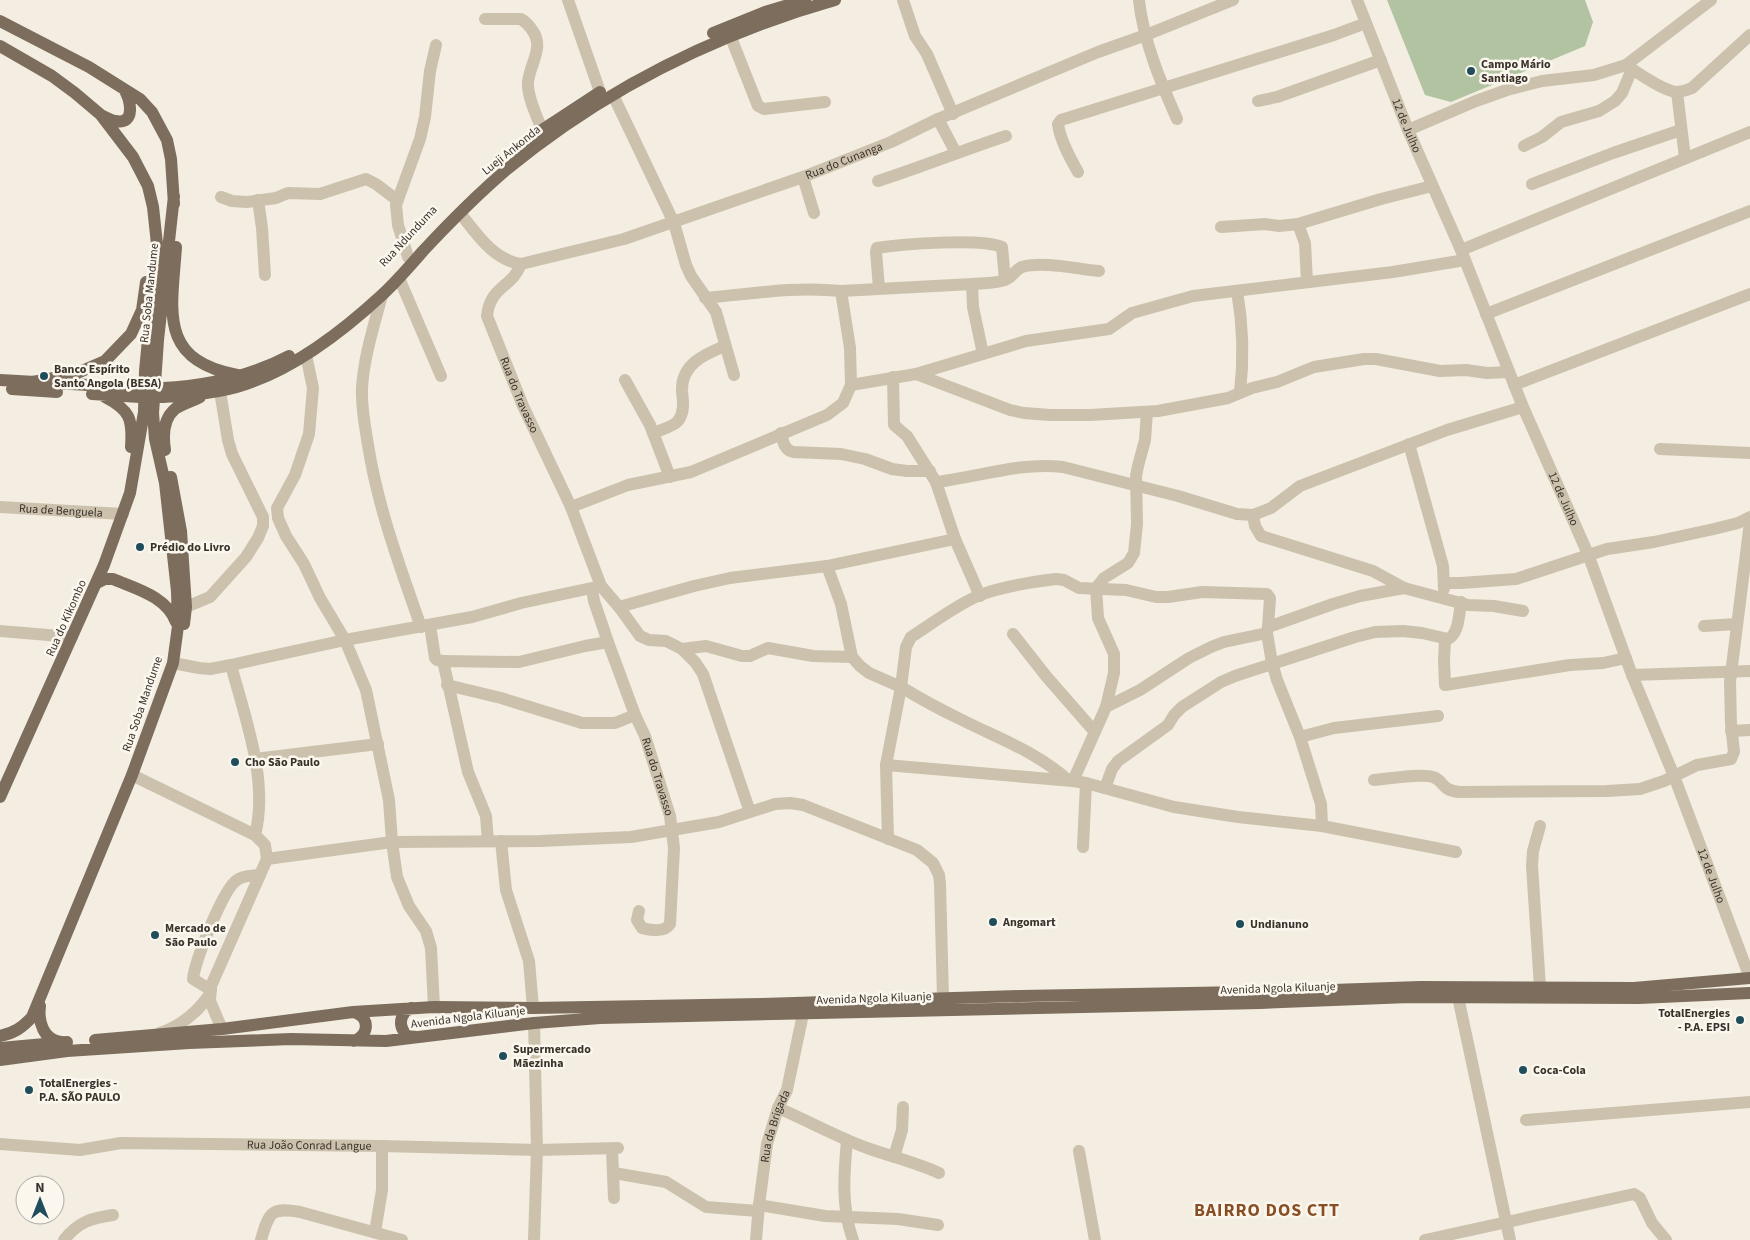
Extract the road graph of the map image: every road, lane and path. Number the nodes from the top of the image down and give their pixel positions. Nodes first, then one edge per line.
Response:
1 (568, 0) edge
2 (805, 0) edge
3 (835, 0) edge
4 (903, 0) edge
5 (1139, 0) edge
6 (1234, 0) edge
7 (1357, 0) edge
8 (1711, 0) edge
9 (485, 19) dead end
10 (0, 21) edge
11 (1366, 23) junction
12 (730, 35) junction
13 (1146, 35) junction
14 (1750, 35) edge
15 (436, 45) dead end
16 (0, 46) edge
17 (1381, 60) junction
18 (1629, 67) junction
19 (123, 88) junction
20 (1163, 88) junction
21 (1678, 92) junction
22 (606, 93) junction
23 (1258, 101) dead end
24 (824, 102) dead end
25 (952, 114) junction
26 (101, 115) junction
27 (938, 118) junction
28 (1177, 120) dead end
29 (110, 126) junction
30 (542, 130) junction
31 (1408, 130) junction
32 (1681, 130) junction
33 (1750, 132) edge
34 (1006, 136) dead end
35 (1524, 146) dead end
36 (956, 153) junction
37 (1685, 158) junction
38 (1078, 172) dead end
39 (803, 177) junction
40 (878, 181) dead end
41 (1532, 184) dead end
42 (1432, 186) junction
43 (174, 196) junction
44 (221, 197) dead end
45 (258, 200) junction
46 (397, 200) junction
47 (1750, 211) edge
48 (814, 212) dead end
49 (460, 213) junction
50 (674, 223) junction
51 (1298, 224) junction
52 (1221, 227) dead end
53 (1463, 255) junction
54 (408, 257) junction
55 (520, 264) junction
56 (1099, 271) dead end
57 (265, 274) dead end
58 (399, 278) junction
59 (1005, 280) junction
60 (1307, 282) junction
61 (972, 284) junction
62 (880, 288) junction
63 (841, 291) junction
64 (1236, 291) junction
65 (1750, 294) edge
66 (382, 295) junction
67 (706, 298) junction
68 (1486, 314) junction
69 (725, 346) junction
70 (983, 354) junction
71 (306, 355) junction
72 (1509, 372) junction
73 (916, 374) junction
74 (734, 375) dead end
75 (441, 376) dead end
76 (893, 377) junction
77 (0, 380) edge
78 (245, 380) junction
79 (625, 380) dead end
80 (33, 382) junction
81 (851, 385) junction
82 (1514, 385) junction
83 (0, 389) edge
84 (216, 391) junction
85 (140, 392) junction
86 (163, 392) junction
87 (1240, 393) junction
88 (100, 394) junction
89 (1522, 407) junction
90 (1147, 412) junction
91 (653, 433) junction
92 (781, 433) junction
93 (1409, 444) junction
94 (1660, 449) dead end
95 (1750, 453) edge
96 (933, 476) junction
97 (670, 477) junction
98 (1136, 487) junction
99 (0, 507) edge
100 (571, 507) junction
101 (277, 513) junction
102 (123, 514) junction
103 (1253, 515) junction
104 (262, 517) junction
105 (1750, 517) edge
106 (1750, 522) edge
107 (955, 539) junction
108 (1588, 554) junction
109 (106, 560) junction
110 (827, 566) junction
111 (1747, 575) edge
112 (96, 583) junction
113 (1444, 583) junction
114 (181, 587) junction
115 (596, 588) junction
116 (1096, 588) junction
117 (1404, 588) junction
118 (980, 596) junction
119 (1445, 599) junction
120 (1461, 602) junction
121 (186, 607) junction
122 (619, 607) junction
123 (1523, 611) dead end
124 (1736, 624) junction
125 (178, 626) junction
126 (426, 626) junction
127 (1704, 626) dead end
128 (1268, 630) junction
129 (0, 631) edge
130 (1013, 634) dead end
131 (72, 637) junction
132 (1445, 639) junction
133 (345, 640) junction
134 (608, 642) junction
135 (175, 647) junction
136 (682, 649) junction
137 (852, 657) junction
138 (1626, 658) junction
139 (443, 661) junction
140 (172, 663) junction
141 (1272, 663) junction
142 (231, 665) junction
143 (1750, 671) edge
144 (1731, 672) junction
145 (1632, 675) junction
146 (447, 685) junction
147 (901, 687) junction
148 (1106, 707) junction
149 (635, 715) junction
150 (1438, 716) dead end
151 (1750, 730) edge
152 (1094, 731) junction
153 (1731, 731) junction
154 (1300, 737) junction
155 (378, 744) junction
156 (255, 760) junction
157 (886, 766) junction
158 (132, 774) junction
159 (1674, 776) junction
160 (1374, 780) dead end
161 (1075, 781) junction
162 (1105, 788) junction
163 (0, 797) edge
164 (750, 812) junction
165 (1322, 826) junction
166 (1540, 826) dead end
167 (673, 831) junction
168 (255, 835) junction
169 (888, 839) junction
170 (494, 841) junction
171 (392, 842) junction
172 (1083, 847) dead end
173 (1456, 852) dead end
174 (267, 859) junction
175 (260, 875) junction
176 (639, 911) dead end
177 (1750, 978) edge
178 (1540, 987) junction
179 (210, 992) junction
180 (1750, 993) edge
181 (42, 996) junction
182 (943, 998) junction
183 (1458, 998) junction
184 (434, 1007) junction
185 (411, 1008) junction
186 (533, 1008) junction
187 (353, 1012) junction
188 (803, 1014) junction
189 (534, 1023) junction
190 (222, 1029) junction
191 (0, 1036) edge
192 (154, 1036) junction
193 (416, 1036) junction
194 (354, 1041) junction
195 (63, 1042) junction
196 (0, 1048) edge
197 (0, 1060) edge
198 (1750, 1102) edge
199 (903, 1107) dead end
200 (778, 1108) junction
201 (1526, 1120) dead end
202 (847, 1140) junction
203 (0, 1144) edge
204 (382, 1146) junction
205 (537, 1150) junction
206 (1080, 1151) dead end
207 (894, 1157) junction
208 (939, 1172) dead end
209 (614, 1173) junction
210 (614, 1198) dead end
211 (758, 1208) junction
212 (113, 1215) dead end
213 (846, 1216) junction
214 (1506, 1221) junction
215 (938, 1225) dead end
216 (374, 1232) junction
217 (64, 1240) edge
218 (262, 1240) edge
219 (402, 1240) edge
220 (534, 1240) edge
221 (756, 1240) edge
222 (853, 1240) edge
223 (1095, 1240) edge
224 (1425, 1240) edge
225 (1510, 1240) edge
226 (1666, 1240) edge

1 - 22 street
2 - 22 main road, Rua Ndunduma
3 - 12 main road, Lueji Ankonda
4 - 25 street
5 - 13 street
6 - 13 street, Rua do Cunanga
7 - 11 street, 12 de Julho
8 - 18 street
9 - 30 street
10 - 19 main road
11 - 17 street, 12 de Julho
11 - 20 street
12 - 22 main road, Lueji Ankonda
12 - 24 street
13 - 20 street
13 - 25 street, Rua do Cunanga
14 - 21 street
15 - 46 street
16 - 26 main road
17 - 23 street
17 - 31 street, 12 de Julho
18 - 21 street
18 - 31 street
18 - 35 street
19 - 26 main road
19 - 43 main road
20 - 28 street
20 - 38 street
21 - 32 street
22 - 30 main road, Rua Ndunduma
22 - 49 main road, Lueji Ankonda
22 - 50 street
25 - 27 street, Rua do Cunanga
26 - 29 main road
27 - 36 street
27 - 39 street, Rua do Cunanga
29 - 80 main road
29 - 102 main road, Rua do Kikombo
30 - 54 main road, Rua Ndunduma
31 - 42 street, 12 de Julho
32 - 37 street
32 - 41 street
33 - 37 street
34 - 36 street
36 - 40 street
37 - 53 street
39 - 48 street
39 - 50 street, Rua do Cunanga
42 - 51 street
42 - 53 street, 12 de Julho
43 - 78 main road
43 - 114 main road, Rua Soba Mandume
44 - 45 street
45 - 46 street
45 - 57 street
46 - 54 street
47 - 68 street
49 - 55 street
49 - 58 main road, Lueji Ankonda
50 - 55 street, Rua do Cunanga
50 - 67 street
51 - 52 street
51 - 60 street
53 - 60 street
53 - 68 street, 12 de Julho
54 - 78 main road, Rua Ndunduma
55 - 100 street, Rua do Travasso
56 - 59 street
58 - 66 main road, Lueji Ankonda
58 - 75 street
59 - 61 street
59 - 62 street
60 - 64 street
61 - 62 street
61 - 70 street
62 - 63 street
63 - 67 street
63 - 81 street
64 - 70 street
64 - 87 street
65 - 82 street
66 - 71 main road, Lueji Ankonda
66 - 126 street
67 - 69 street
68 - 72 street, 12 de Julho
69 - 74 street
69 - 91 street
70 - 73 street
71 - 78 main road, Lueji Ankonda
71 - 101 street
72 - 82 street, 12 de Julho
72 - 87 street
73 - 76 street
73 - 90 street
76 - 81 street
76 - 96 street
77 - 80 main road, Rua Ndunduma
78 - 84 main road, Rua Ndunduma
78 - 86 main road, Rua Ndunduma
79 - 91 street
80 - 85 main road, Rua Ndunduma
81 - 92 street
82 - 89 street, 12 de Julho
83 - 88 main road, Rua Ndunduma
84 - 86 main road, Rua Ndunduma
84 - 104 street
84 - 114 main road
85 - 86 main road, Rua Ndunduma, bridge
85 - 88 main road, Rua Ndunduma
87 - 90 street
88 - 102 main road
89 - 93 street
89 - 108 street, 12 de Julho
90 - 98 street
91 - 97 street
92 - 96 street
92 - 97 street
93 - 103 street
93 - 113 street
94 - 95 street
96 - 98 street
96 - 107 street
97 - 100 street
98 - 103 street
98 - 116 street
99 - 102 street, Rua de Benguela
100 - 115 street, Rua do Travasso
101 - 104 street
101 - 133 street
102 - 109 main road, Rua do Kikombo
103 - 117 street
104 - 121 street
105 - 108 street
106 - 111 street
107 - 110 street
107 - 118 street
108 - 113 street
108 - 138 street, 12 de Julho
109 - 112 main road, Rua do Kikombo
109 - 114 main road
110 - 122 street
110 - 137 street
111 - 124 street
112 - 125 main road
112 - 131 main road, Rua do Kikombo
113 - 119 street
114 - 121 main road
114 - 125 main road, Rua Soba Mandume
115 - 122 street
115 - 126 street
115 - 134 street, Rua do Travasso
116 - 118 street
116 - 128 street
116 - 148 street
117 - 119 street
117 - 128 street
118 - 147 street
119 - 120 street
120 - 123 street
120 - 132 street
121 - 135 main road
122 - 136 street
124 - 127 street
124 - 144 street
125 - 135 main road, Rua Soba Mandume
126 - 133 street
126 - 139 street
128 - 141 street
128 - 148 street
129 - 131 street
130 - 152 street
131 - 163 main road, Rua do Kikombo
132 - 138 street
132 - 141 street
133 - 142 street
133 - 155 street
134 - 139 street
134 - 149 street, Rua do Travasso
135 - 140 main road, Rua Soba Mandume
136 - 137 street
136 - 164 street
137 - 147 street
138 - 145 street, 12 de Julho
139 - 146 street
140 - 142 street
140 - 158 main road, Rua Soba Mandume
141 - 154 street
141 - 162 street
142 - 156 street
143 - 144 street
144 - 145 street
144 - 153 street
145 - 159 street, 12 de Julho
146 - 149 street
146 - 170 street
147 - 157 street
147 - 161 street
148 - 152 street
149 - 167 street, Rua do Travasso
150 - 154 street
151 - 153 street
152 - 161 street
153 - 159 street
154 - 165 street
155 - 156 street
155 - 171 street
156 - 168 street
157 - 161 street
157 - 169 street
158 - 168 street
158 - 181 main road, Rua Soba Mandume
159 - 160 street
159 - 177 street, 12 de Julho
161 - 162 street
161 - 172 street
162 - 165 street
164 - 167 street
164 - 169 street
165 - 173 street
166 - 178 street
167 - 170 street
167 - 176 street, Rua do Travasso
168 - 174 street
169 - 182 street
170 - 171 street
170 - 186 street
171 - 174 street
171 - 184 street
174 - 175 street
175 - 179 street
175 - 179 street
177 - 178 main road, Avenida Ngola Kiluanje
178 - 182 main road, Avenida Ngola Kiluanje
179 - 190 street
179 - 192 street
180 - 183 main road, Avenida Ngola Kiluanje
181 - 191 main road
181 - 195 main road
182 - 186 main road, Avenida Ngola Kiluanje
183 - 188 main road, Avenida Ngola Kiluanje
183 - 214 street
184 - 185 main road, Avenida Ngola Kiluanje
184 - 186 main road, Avenida Ngola Kiluanje
185 - 187 main road, Avenida Ngola Kiluanje
185 - 193 main road
187 - 190 main road, Avenida Ngola Kiluanje
187 - 194 main road
188 - 189 main road, Avenida Ngola Kiluanje
188 - 200 street, Rua da Brigada
189 - 193 main road, Avenida Ngola Kiluanje
189 - 205 street
190 - 192 main road, Avenida Ngola Kiluanje
192 - 195 main road, Avenida Ngola Kiluanje
193 - 194 main road, Avenida Ngola Kiluanje
194 - 197 main road, Avenida Ngola Kiluanje
195 - 196 main road, Avenida Ngola Kiluanje
198 - 201 street
199 - 207 street
200 - 202 street
200 - 211 street, Rua da Brigada
202 - 207 street
202 - 213 street
203 - 204 street, Rua João Conrad Langue
204 - 205 street, Rua João Conrad Langue
204 - 216 street
205 - 209 street, Rua João Conrad Langue
205 - 220 street
206 - 223 street
207 - 208 street
209 - 210 street
209 - 211 street
211 - 213 street
211 - 221 street, Rua da Brigada
212 - 217 street
213 - 215 street
213 - 222 street
214 - 224 street
214 - 225 street
214 - 226 street
216 - 218 street
216 - 219 street

